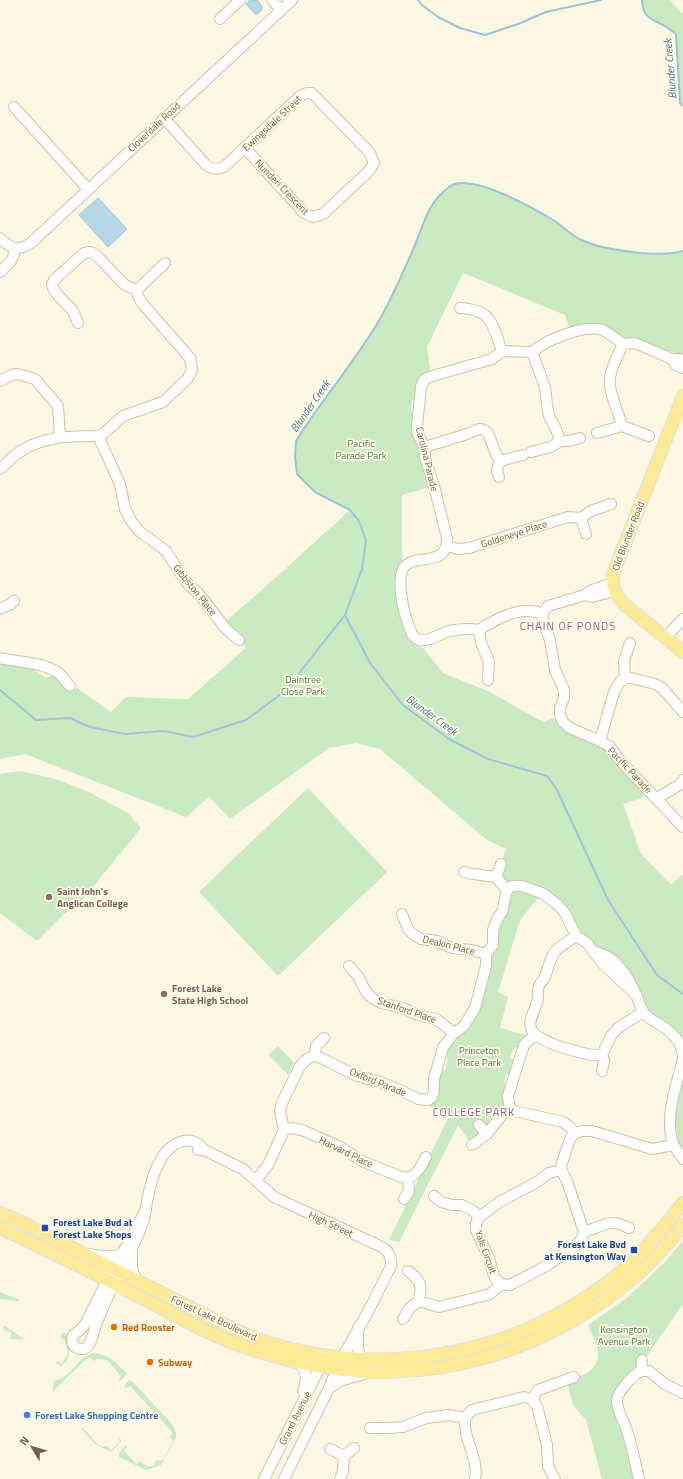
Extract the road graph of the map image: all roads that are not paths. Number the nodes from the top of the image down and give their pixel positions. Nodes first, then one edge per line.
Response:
1 (240, 0) edge
2 (272, 0) edge
3 (292, 0) edge
4 (281, 10) junction
5 (220, 19) dead end
6 (14, 108) dead end
7 (164, 118) junction
8 (245, 148) junction
9 (374, 163) joint
10 (88, 189) junction
11 (0, 238) edge
12 (14, 248) junction
13 (165, 263) dead end
14 (0, 272) edge
15 (137, 290) junction
16 (460, 308) dead end
17 (78, 323) dead end
18 (622, 344) junction
19 (502, 351) junction
20 (532, 352) junction
21 (672, 359) junction
22 (683, 360) edge
23 (683, 368) edge
24 (0, 381) edge
25 (683, 396) edge
26 (622, 426) junction
27 (597, 433) dead end
28 (98, 436) junction
29 (649, 436) dead end
30 (60, 437) junction
31 (580, 438) dead end
32 (560, 441) junction
33 (425, 446) junction
34 (500, 461) junction
35 (0, 469) edge
36 (499, 477) dead end
37 (611, 504) dead end
38 (581, 518) junction
39 (586, 534) dead end
40 (447, 546) junction
41 (614, 587) junction
42 (14, 601) dead end
43 (0, 608) edge
44 (542, 614) junction
45 (683, 619) edge
46 (479, 630) junction
47 (665, 638) junction
48 (239, 640) dead end
49 (630, 643) dead end
50 (683, 652) edge
51 (0, 658) edge
52 (625, 678) junction
53 (488, 680) dead end
54 (70, 686) dead end
55 (683, 712) edge
56 (600, 741) junction
57 (683, 780) edge
58 (656, 799) junction
59 (683, 827) edge
60 (501, 864) dead end
61 (464, 872) dead end
62 (496, 877) junction
63 (507, 890) junction
64 (402, 914) dead end
65 (576, 936) junction
66 (486, 954) junction
67 (349, 966) dead end
68 (643, 1012) junction
69 (454, 1034) junction
70 (535, 1035) junction
71 (324, 1038) dead end
72 (602, 1055) junction
73 (683, 1055) edge
74 (315, 1056) junction
75 (683, 1059) edge
76 (602, 1070) dead end
77 (510, 1110) junction
78 (479, 1125) dead end
79 (284, 1130) junction
80 (575, 1133) junction
81 (487, 1134) junction
82 (472, 1144) dead end
83 (679, 1152) edge
84 (426, 1157) dead end
85 (561, 1170) junction
86 (408, 1178) junction
87 (256, 1180) junction
88 (434, 1196) dead end
89 (404, 1199) dead end
90 (683, 1203) edge
91 (146, 1211) junction
92 (0, 1213) edge
93 (479, 1217) junction
94 (683, 1225) edge
95 (0, 1228) edge
96 (630, 1228) dead end
97 (584, 1232) junction
98 (132, 1250) junction
99 (122, 1253) junction
100 (86, 1254) junction
101 (116, 1270) junction
102 (408, 1271) dead end
103 (137, 1280) junction
104 (110, 1282) junction
105 (502, 1284) junction
106 (419, 1301) junction
107 (403, 1319) dead end
108 (358, 1328) junction
109 (80, 1330) junction
110 (91, 1338) junction
111 (325, 1356) junction
112 (362, 1358) junction
113 (642, 1360) dead end
114 (299, 1363) junction
115 (339, 1363) junction
116 (320, 1367) junction
117 (641, 1371) junction
118 (371, 1372) junction
119 (574, 1377) dead end
120 (329, 1388) junction
121 (683, 1393) edge
122 (532, 1399) junction
123 (303, 1402) junction
124 (465, 1418) junction
125 (370, 1428) dead end
126 (354, 1448) dead end
127 (330, 1449) dead end
128 (344, 1456) junction
129 (264, 1479) edge
130 (284, 1479) edge
131 (340, 1479) edge
132 (475, 1479) edge
133 (555, 1479) edge
134 (639, 1479) edge

1 - 5 street
2 - 4 street
3 - 4 street, Cloverdale Road
4 - 7 street, Cloverdale Road
6 - 10 street
7 - 8 street, Ewingsdale Street
7 - 10 street, Cloverdale Road
8 - 9 street, Nunderi Crescent
8 - 9 street, Ewingsdale Street
10 - 12 street, Cloverdale Road
11 - 12 street
12 - 14 street
13 - 15 street
15 - 17 street
15 - 28 street
16 - 19 street
18 - 20 street
18 - 21 street
18 - 26 street
19 - 20 street, Carolina Parade
19 - 33 street, Carolina Parade
20 - 32 street
21 - 22 street
21 - 23 street
24 - 30 street
25 - 41 main road, Old Blunder Road
26 - 27 street
26 - 29 street
28 - 30 street
28 - 48 street, Gibbston Place
30 - 35 street
31 - 32 street
32 - 34 street
33 - 34 street
33 - 40 street, Carolina Parade
34 - 36 street
37 - 38 street, Goldeneye Place
38 - 39 street
38 - 40 street, Goldeneye Place
40 - 46 street
41 - 44 street
41 - 47 main road
42 - 43 street
44 - 46 street
44 - 56 street, Pacific Parade
45 - 47 street
46 - 53 street
47 - 50 main road
49 - 52 street
51 - 54 street
52 - 55 street
52 - 56 street
56 - 58 street, Pacific Parade
57 - 58 street
58 - 59 street, Pacific Parade
60 - 62 street
61 - 62 street
62 - 63 street
63 - 65 street
63 - 66 street, Oxford Parade
64 - 66 street, Deakin Place
65 - 68 street
65 - 70 street
66 - 69 street, Oxford Parade
67 - 69 street, Stanford Place
68 - 72 street
68 - 73 street
69 - 74 street, Oxford Parade
70 - 72 street
70 - 77 street
71 - 74 street
72 - 76 street
74 - 79 street
75 - 83 street
77 - 80 street
77 - 81 street
78 - 81 street
79 - 86 street, Harvard Place
79 - 87 street
80 - 83 street
80 - 85 street
81 - 82 street
84 - 86 street
85 - 93 street, Yale Circuit
85 - 97 street
86 - 89 street
87 - 91 street, High Street
87 - 108 street, High Street
88 - 93 street
90 - 112 main road, Forest Lake Boulevard
91 - 98 street, High Street
91 - 99 street, High Street
92 - 100 main road, Forest Lake Boulevard
93 - 105 street, Yale Circuit
94 - 118 main road, Forest Lake Boulevard
95 - 104 main road, Forest Lake Boulevard
96 - 97 street
97 - 105 street, Yale Circuit
98 - 101 street, High Street
98 - 103 street
99 - 100 street
99 - 101 street, High Street
100 - 101 main road, Forest Lake Boulevard
101 - 103 main road, Forest Lake Boulevard
101 - 104 street, High Street
102 - 106 street
103 - 111 main road, Forest Lake Boulevard
104 - 109 street
104 - 110 street
104 - 114 main road, Forest Lake Boulevard
105 - 106 street
106 - 107 street
108 - 112 street
108 - 115 street, High Street
109 - 110 street
109 - 110 street
111 - 115 main road, Forest Lake Boulevard
111 - 116 main road, Grand Avenue
112 - 115 main road, Forest Lake Boulevard
113 - 117 street
114 - 116 main road, Forest Lake Boulevard
114 - 123 street
115 - 116 main road, Forest Lake Boulevard
115 - 118 main road, Forest Lake Boulevard
115 - 120 street, Grand Avenue
116 - 123 street, Grand Avenue
117 - 121 street
117 - 134 street
118 - 120 street
119 - 122 street
120 - 130 street, Grand Avenue
122 - 124 street
122 - 133 street
123 - 129 street, Grand Avenue
124 - 125 street
124 - 132 street
126 - 128 street
127 - 128 street
128 - 131 street

